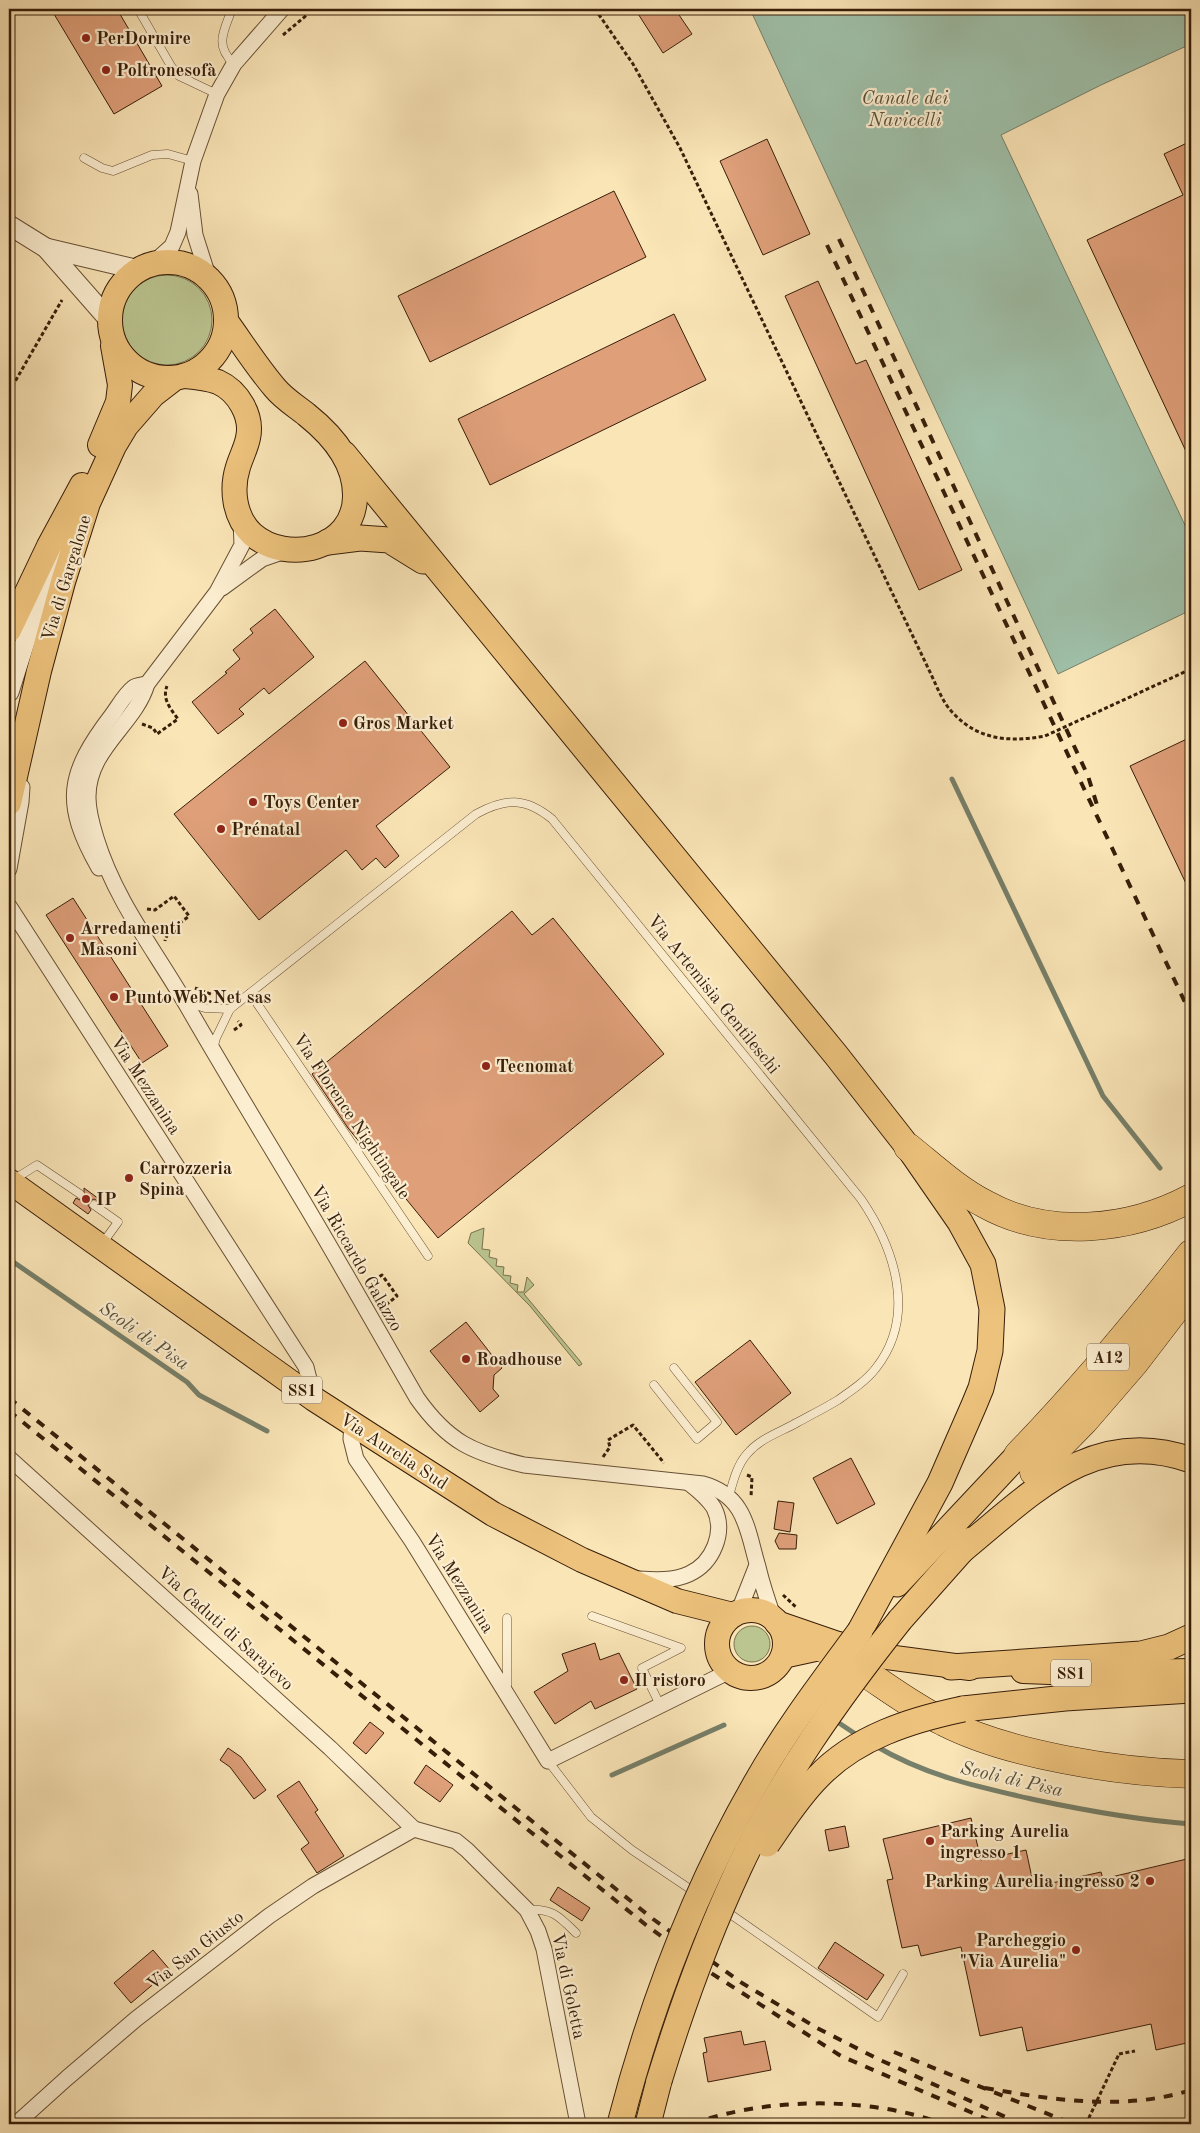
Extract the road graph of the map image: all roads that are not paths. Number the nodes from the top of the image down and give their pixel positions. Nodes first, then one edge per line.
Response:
1 (138, 9) edge
2 (232, 9) edge
3 (282, 9) edge
4 (234, 64) junction
5 (217, 94) junction
6 (84, 158) dead end
7 (193, 161) junction
8 (189, 180) junction
9 (9, 225) edge
10 (46, 248) junction
11 (145, 267) junction
12 (208, 279) junction
13 (226, 321) junction
14 (111, 329) junction
15 (180, 377) junction
16 (344, 454) junction
17 (83, 499) junction
18 (240, 515) junction
19 (328, 542) junction
20 (289, 550) junction
21 (442, 573) junction
22 (217, 592) junction
23 (9, 630) edge
24 (9, 692) edge
25 (18, 756) junction
26 (9, 803) edge
27 (9, 869) edge
28 (9, 906) edge
29 (13, 920) edge
30 (250, 993) junction
31 (184, 1001) junction
32 (230, 1009) junction
33 (213, 1052) junction
34 (908, 1147) junction
35 (10, 1181) edge
36 (80, 1194) dead end
37 (1191, 1198) edge
38 (94, 1205) dead end
39 (100, 1245) junction
40 (1191, 1254) edge
41 (428, 1256) dead end
42 (1191, 1289) edge
43 (674, 1368) dead end
44 (654, 1385) dead end
45 (314, 1399) junction
46 (352, 1422) junction
47 (9, 1458) edge
48 (1191, 1460) edge
49 (1032, 1470) junction
50 (688, 1482) junction
51 (729, 1496) junction
52 (757, 1566) junction
53 (609, 1573) junction
54 (677, 1601) junction
55 (736, 1614) junction
56 (592, 1616) dead end
57 (507, 1618) dead end
58 (776, 1621) junction
59 (860, 1631) junction
60 (1191, 1637) edge
61 (717, 1639) junction
62 (829, 1646) junction
63 (783, 1656) junction
64 (951, 1667) junction
65 (730, 1671) junction
66 (1191, 1671) edge
67 (1191, 1690) edge
68 (507, 1695) junction
69 (660, 1705) junction
70 (548, 1761) junction
71 (1191, 1774) edge
72 (414, 1829) junction
73 (712, 1903) junction
74 (527, 1910) junction
75 (576, 1933) dead end
76 (903, 1974) dead end
77 (16, 2124) edge
78 (578, 2124) edge
79 (620, 2124) edge
80 (648, 2124) edge

1 - 5 lane
2 - 4 lane
3 - 4 street
4 - 5 street
5 - 7 street
6 - 7 lane
7 - 8 street
8 - 11 street
8 - 12 street
9 - 10 street
10 - 11 street
10 - 14 street
11 - 12 main road
11 - 14 main road
12 - 13 main road
13 - 15 main road
13 - 16 main road
14 - 15 main road
14 - 17 main road, Via di Gargalone
15 - 17 main road, Via di Gargalone
15 - 18 main road
16 - 19 main road
16 - 21 highway
17 - 23 main road, Via di Gargalone
17 - 24 street
17 - 25 main road, Via di Gargalone
18 - 20 main road
18 - 22 street, Via Riccardo Galazzo
19 - 20 main road
19 - 21 highway
20 - 22 street, Via Riccardo Galazzo
21 - 34 highway
22 - 31 street, Via Riccardo Galazzo
25 - 26 main road, Via di Gargalone
25 - 27 street
28 - 29 street, Via Mezzanina
29 - 45 street, Via Mezzanina
30 - 32 lane, Via Artemisia Gentileschi
30 - 41 lane, Via Florence Nightingale
30 - 51 lane, Via Artemisia Gentileschi
31 - 32 lane
31 - 33 street, Via Riccardo Galazzo
32 - 33 lane
33 - 50 street, Via Riccardo Galazzo
34 - 37 highway
34 - 59 highway
35 - 36 lane
35 - 39 main road, Via Aurelia Sud / SS1
38 - 39 lane
39 - 45 main road, Via Aurelia Sud / SS1
40 - 49 highway, A12
42 - 49 highway, A12
43 - 44 lane
45 - 46 main road, Via Aurelia Sud / SS1
46 - 53 main road, Via Aurelia Sud / SS1
46 - 68 street, Via Mezzanina
47 - 72 street, Via Caduti di Sarajevo
48 - 49 highway
49 - 59 highway
49 - 73 highway, bridge
50 - 51 street, Via Riccardo Galazzo
50 - 53 street
51 - 52 street
52 - 55 street
52 - 58 street
53 - 54 main road, Via Aurelia Sud / SS1
54 - 55 main road, SS1
54 - 61 main road, SS1
55 - 58 main road, SS1
55 - 61 main road
56 - 69 lane
57 - 68 lane
58 - 62 main road, SS1
58 - 63 main road
59 - 79 highway, bridge
60 - 64 highway
61 - 65 main road, SS1
62 - 63 main road, SS1
62 - 64 main road, SS1
62 - 71 highway
63 - 65 main road
64 - 66 main road, SS1
65 - 69 street
67 - 73 highway, bridge
68 - 70 street, Via Mezzanina
69 - 70 street
70 - 73 lane
72 - 74 street, Via di Goletta
72 - 77 street, Via San Giusto
73 - 76 lane
73 - 80 highway, bridge
74 - 75 lane
74 - 78 street, Via di Goletta

